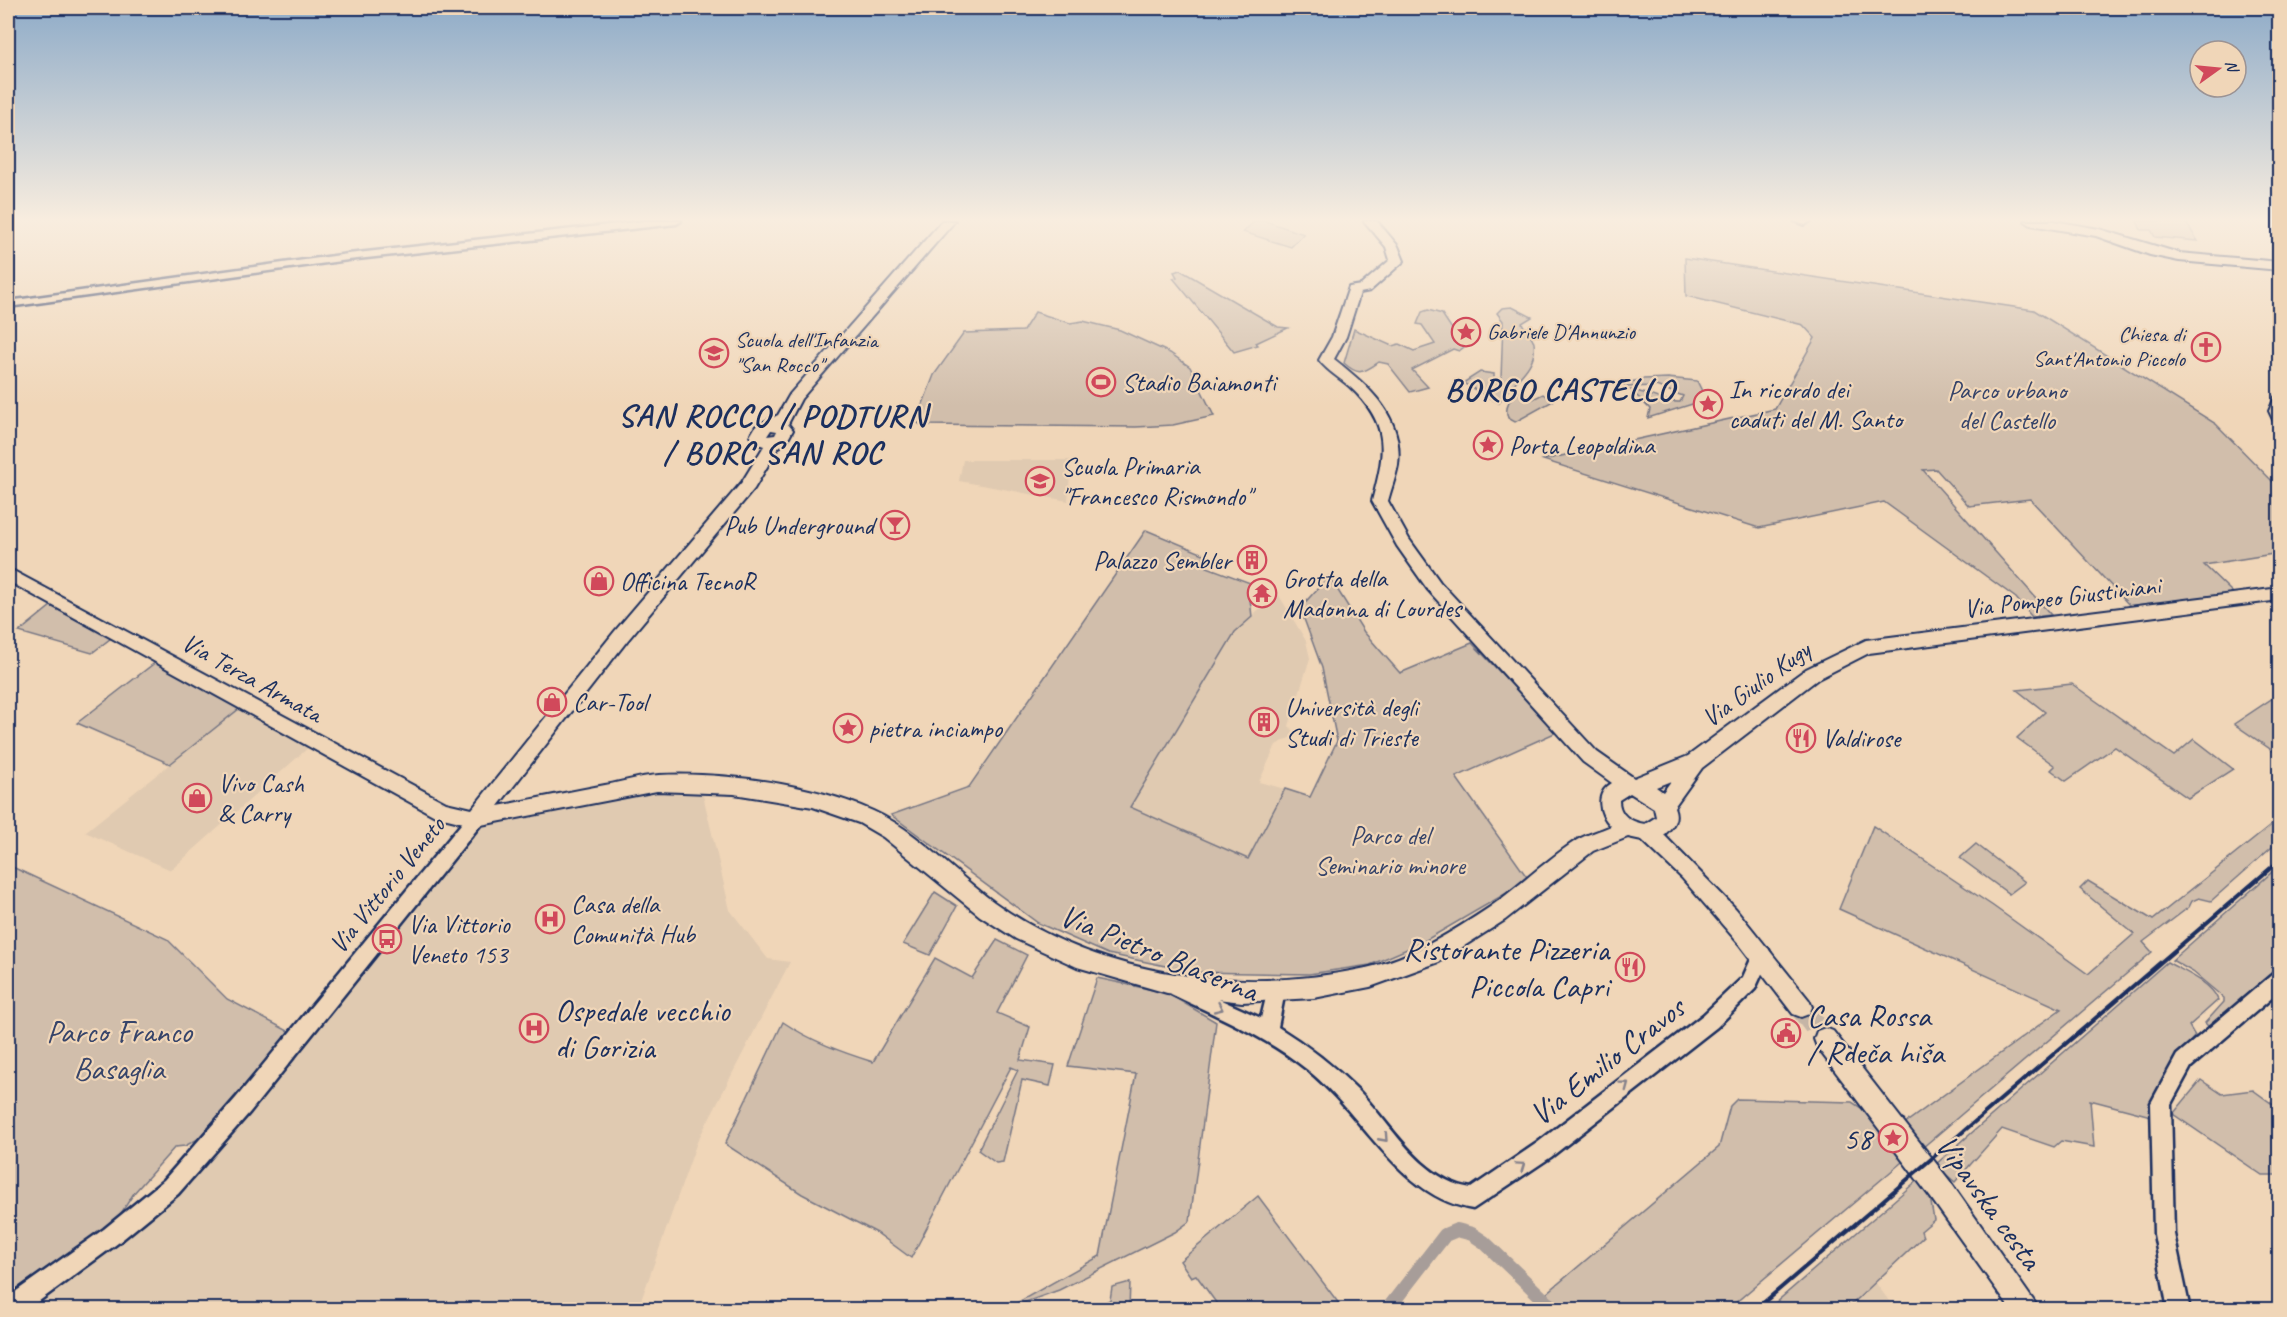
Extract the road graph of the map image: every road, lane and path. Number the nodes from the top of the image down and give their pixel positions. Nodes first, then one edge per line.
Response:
1 (165, 282) edge
2 (894, 282) edge
3 (1372, 282) edge
4 (8, 304) edge
5 (2280, 400) edge
6 (2280, 421) edge
7 (8, 574) edge
8 (2280, 594) edge
9 (1852, 653) joint
10 (1590, 757) junction
11 (1695, 762) junction
12 (1634, 786) junction
13 (1610, 802) junction
14 (476, 818) junction
15 (1651, 822) junction
16 (1586, 845) junction
17 (1762, 954) junction
18 (2280, 979) edge
19 (1167, 983) junction
20 (1276, 991) junction
21 (1801, 1007) tunnel mouth
22 (1268, 1031) junction
23 (1825, 1039) tunnel mouth
24 (1473, 1199) joint
25 (8, 1310) edge
26 (2027, 1310) edge
27 (2179, 1310) edge

1 - 4 street
2 - 14 main road, Via Vittorio Veneto
3 - 10 main road
5 - 6 main road
7 - 14 main road, Via Terza Armata
8 - 9 main road, Via Pompeo Giustiniani
9 - 11 main road, Via Giulio Kugy
10 - 12 main road
10 - 13 main road
11 - 12 main road, Via Giulio Kugy
11 - 15 main road, Via Giulio Kugy
12 - 13 main road, Via Giulio Kugy
12 - 15 main road
13 - 15 main road
13 - 16 main road
14 - 19 main road, Via Pietro Blaserna
14 - 25 street, Via Vittorio Veneto
15 - 16 main road
15 - 17 main road
16 - 20 main road
17 - 21 main road
24 -> 17 street, Via Emilio Cravos
18 - 27 street
19 - 20 main road
19 -> 22 street, Via Pietro Blaserna
20 - 22 street
22 -> 24 street, Via Pietro Blaserna
23 - 26 main road, Vipavska cesta

